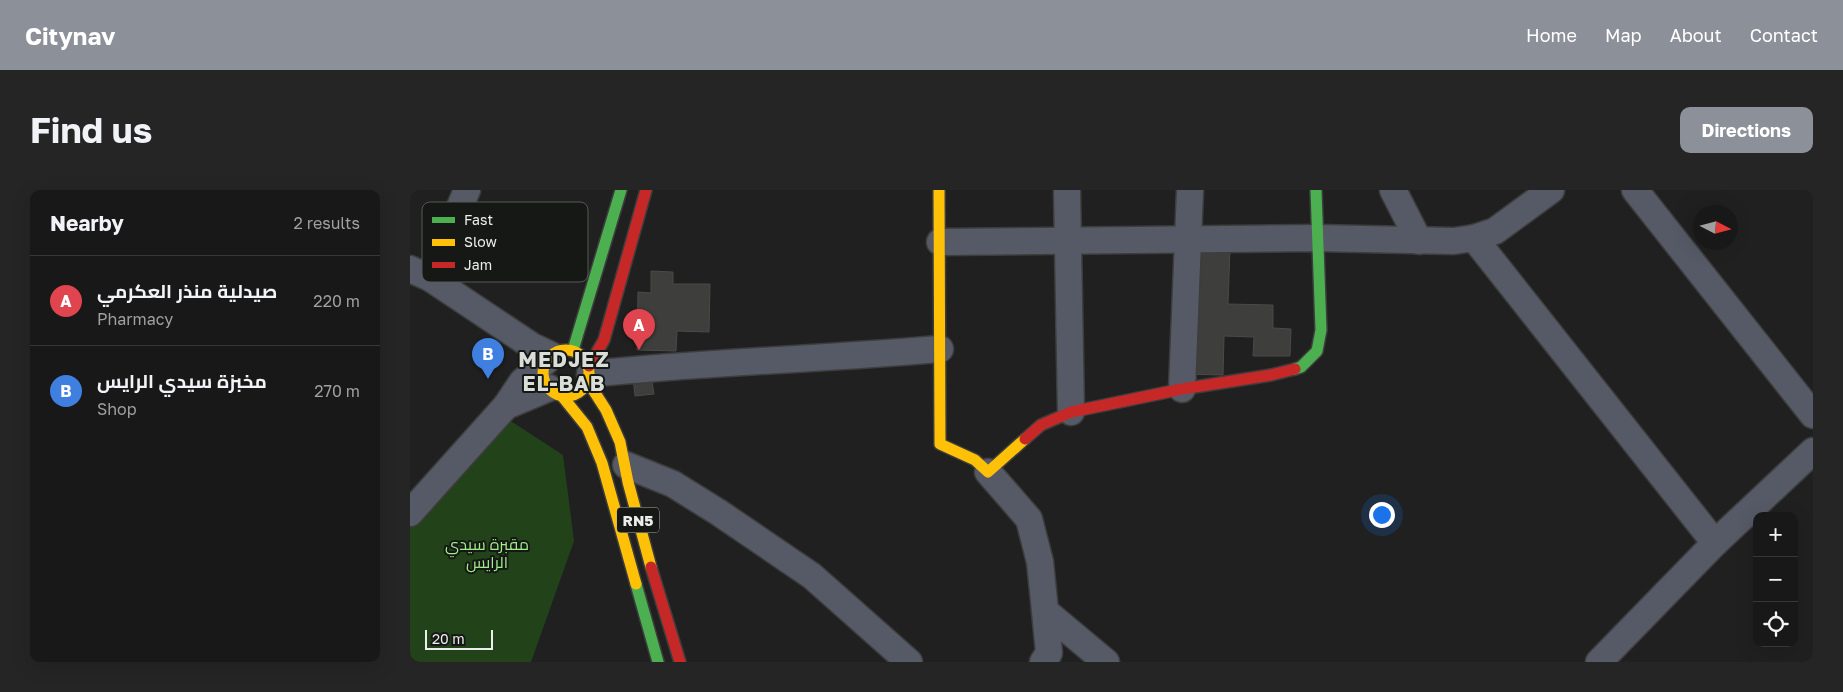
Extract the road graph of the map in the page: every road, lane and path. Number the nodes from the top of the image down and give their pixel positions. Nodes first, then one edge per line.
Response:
1 (467, 190) edge
2 (621, 190) edge
3 (646, 190) edge
4 (939, 190) edge
5 (1067, 190) edge
6 (1190, 190) edge
7 (1316, 190) edge
8 (1393, 190) edge
9 (1551, 190) edge
10 (1635, 190) edge
11 (460, 202) edge
12 (1317, 238) junction
13 (1474, 238) junction
14 (1188, 239) junction
15 (1068, 241) junction
16 (1418, 241) junction
17 (940, 242) junction
18 (588, 275) edge
19 (432, 282) edge
20 (585, 282) edge
21 (940, 349) junction
22 (557, 355) junction
23 (589, 374) junction
24 (1182, 389) junction
25 (555, 392) junction
26 (506, 406) junction
27 (1071, 412) junction
28 (1813, 415) edge
29 (1813, 451) edge
30 (626, 465) junction
31 (988, 472) junction
32 (413, 504) edge
33 (1715, 543) junction
34 (1046, 611) junction
35 (658, 662) edge
36 (680, 662) edge
37 (909, 662) edge
38 (1043, 662) edge
39 (1106, 662) edge
40 (1599, 662) edge

1 - 11 street
2 - 18 main road, RN5
3 - 23 main road
4 - 17 main road
5 - 15 street
6 - 14 street
7 - 12 main road
8 - 16 street
9 - 13 street
10 - 28 street
12 - 14 street
12 - 16 street
12 - 24 main road
13 - 16 street
13 - 33 street
14 - 15 street
14 - 24 street
15 - 17 street
15 - 27 street
17 - 21 main road
19 - 22 street
20 - 22 main road, RN5
21 - 23 street
21 - 31 main road
22 - 23 main road, RN5
22 - 25 main road, RN5
22 - 26 street
23 - 25 main road
23 - 30 main road, RN5
24 - 27 main road
25 - 26 street
25 - 35 main road, RN5
26 - 32 street
27 - 31 main road
29 - 33 street
30 - 36 main road, RN5
30 - 37 street
31 - 34 street
33 - 40 street
34 - 38 street
34 - 39 street

